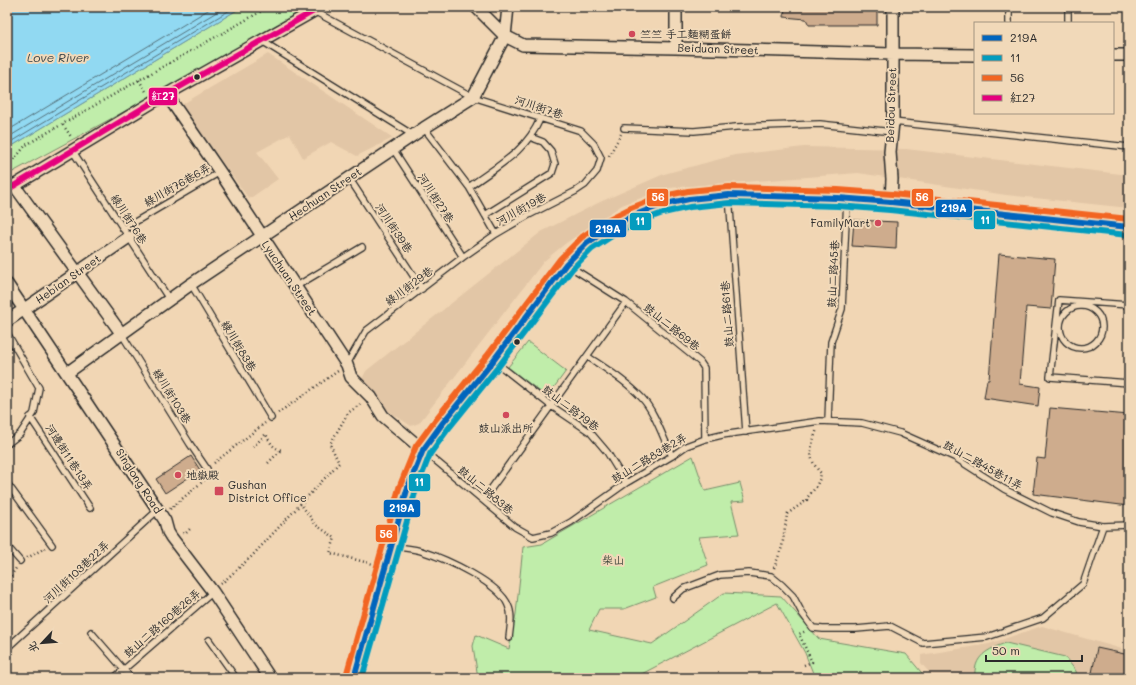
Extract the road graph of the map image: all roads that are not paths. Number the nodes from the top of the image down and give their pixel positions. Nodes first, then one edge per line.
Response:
1 (476, 7) edge
2 (508, 7) edge
3 (676, 7) edge
4 (893, 7) edge
5 (1009, 7) edge
6 (1068, 7) edge
7 (318, 9) edge
8 (1009, 22) edge
9 (1068, 22) edge
10 (505, 36) junction
11 (262, 41) junction
12 (676, 48) junction
13 (893, 54) junction
14 (974, 55) edge
15 (1114, 55) edge
16 (1129, 55) edge
17 (167, 95) junction
18 (473, 97) junction
19 (540, 119) junction
20 (893, 127) junction
21 (424, 128) junction
22 (624, 128) road end
23 (413, 136) junction
24 (530, 137) junction
25 (594, 144) joint
26 (1129, 147) edge
27 (75, 148) junction
28 (393, 149) junction
29 (220, 172) junction
30 (349, 178) junction
31 (11, 187) edge
32 (469, 187) junction
33 (728, 195) junction
34 (847, 199) junction
35 (892, 202) junction
36 (485, 215) junction
37 (1129, 227) edge
38 (126, 233) junction
39 (496, 234) junction
40 (261, 236) junction
41 (362, 247) dead end
42 (463, 257) junction
43 (566, 264) junction
44 (77, 272) junction
45 (7, 284) edge
46 (191, 284) junction
47 (295, 287) junction
48 (422, 289) junction
49 (169, 299) junction
50 (1070, 301) junction
51 (626, 302) junction
52 (1092, 302) junction
53 (1129, 305) edge
54 (1076, 306) junction
55 (1083, 306) junction
56 (24, 309) junction
57 (7, 321) edge
58 (7, 333) edge
59 (121, 333) junction
60 (1058, 333) junction
61 (587, 356) junction
62 (493, 361) junction
63 (347, 365) junction
64 (67, 373) junction
65 (1129, 383) edge
66 (550, 405) junction
67 (30, 417) junction
68 (270, 418) road end
69 (828, 421) junction
70 (746, 432) junction
71 (705, 439) junction
72 (7, 444) edge
73 (423, 450) junction
74 (672, 456) junction
75 (207, 468) road end
76 (7, 482) edge
77 (626, 483) junction
78 (483, 500) junction
79 (90, 508) dead end
80 (162, 511) junction
81 (1129, 525) edge
82 (1103, 526) junction
83 (540, 537) joint
84 (52, 545) dead end
85 (7, 546) edge
86 (390, 546) junction
87 (20, 562) dead end
88 (213, 592) junction
89 (673, 598) dead end
90 (91, 632) dead end
91 (509, 638) dead end
92 (209, 640) dead end
93 (7, 648) edge
94 (123, 670) junction
95 (114, 678) edge
96 (131, 678) edge
97 (236, 678) edge
98 (270, 678) edge
99 (354, 678) edge

1 - 10 street, Beiduan Street
2 - 10 street
3 - 12 street
4 - 13 street, Beidou Street
5 - 8 lane
6 - 9 lane
7 - 11 street
7 - 18 lane, 河川街7巷
10 - 12 street, Beiduan Street
10 - 18 street, Hechuan Street
11 - 17 street
11 - 23 lane
12 - 13 street, Beiduan Street
13 - 14 street, Beiduan Street
13 - 20 street, Beidou Street
15 - 16 street
17 - 27 street
17 - 29 street, Lyuchuan Street
18 - 19 lane, 河川街7巷
18 - 21 street, Hechuan Street
19 - 24 lane
19 - 25 lane, 河川街7巷
20 - 22 lane
20 - 26 lane
20 - 35 street, Beidou Street
21 - 23 street, Hechuan Street
21 - 32 lane, 河川街19巷
23 - 28 street, Hechuan Street
24 - 32 lane
24 - 36 lane
25 - 39 lane, 河川街19巷
27 - 31 street
27 - 38 lane, 綠川街76巷
28 - 30 street, Hechuan Street
28 - 42 lane, 河川街27巷
29 - 38 lane, 綠川街76巷6弄
29 - 40 street, Lyuchuan Street
30 - 40 street, Hechuan Street
30 - 48 lane, 河川街39巷
31 - 44 street
32 - 36 lane, 河川街19巷
33 - 34 street
33 - 43 street
33 - 70 lane, 鼓山二路61巷
34 - 35 street
34 - 69 lane, 鼓山二路45巷
35 - 37 street
36 - 39 lane, 河川街19巷
38 - 44 street, Hebian Street
38 - 49 lane, 綠川街76巷
39 - 42 lane, 綠川街29巷
40 - 46 street, Hechuan Street
40 - 47 street, Lyuchuan Street
41 - 47 lane
42 - 48 lane, 綠川街29巷
43 - 51 lane, 鼓山二路69巷
43 - 62 street
44 - 56 street, Hebian Street
44 - 59 street
45 - 56 street, Singlong Road
46 - 49 street, Hechuan Street
46 - 68 lane, 綠川街83巷
47 - 63 street, Lyuchuan Street
48 - 63 lane, 綠川街29巷
49 - 59 street, Hechuan Street
50 - 52 lane
50 - 54 lane
50 - 60 lane
51 - 61 lane
51 - 71 lane, 鼓山二路69巷
52 - 53 lane
52 - 55 lane
54 - 55 lane
54 - 60 lane
55 - 60 lane
56 - 57 street, Hebian Street
56 - 64 street, Singlong Road
58 - 67 lane
59 - 64 street, Hechuan Street
59 - 75 lane, 綠川街103巷
60 - 65 lane
61 - 66 lane
61 - 74 lane
62 - 66 lane, 鼓山二路79巷
62 - 73 street
63 - 73 street, Lyuchuan Street
64 - 80 street, Singlong Road
66 - 77 lane, 鼓山二路79巷
66 - 78 lane
67 - 72 lane
67 - 79 lane, 河邊街11巷13弄
69 - 70 lane, 鼓山二路83巷2弄
69 - 82 lane, 鼓山二路45巷11弄
70 - 71 lane, 鼓山二路83巷2弄
71 - 74 lane, 鼓山二路83巷2弄
73 - 78 lane, 鼓山二路83巷
73 - 86 street
74 - 77 lane, 鼓山二路83巷2弄
76 - 84 lane
77 - 83 lane, 鼓山二路83巷2弄
78 - 83 lane, 鼓山二路83巷
80 - 88 street, Singlong Road
80 - 93 lane, 河川街103巷22弄
81 - 82 lane, 鼓山二路45巷11弄
82 - 89 lane
85 - 87 lane
86 - 91 lane
86 - 99 street
88 - 94 lane, 鼓山二路160巷26弄
88 - 98 street, Singlong Road
90 - 94 lane
92 - 97 lane
94 - 95 lane, 鼓山二路160巷26弄
94 - 96 lane

